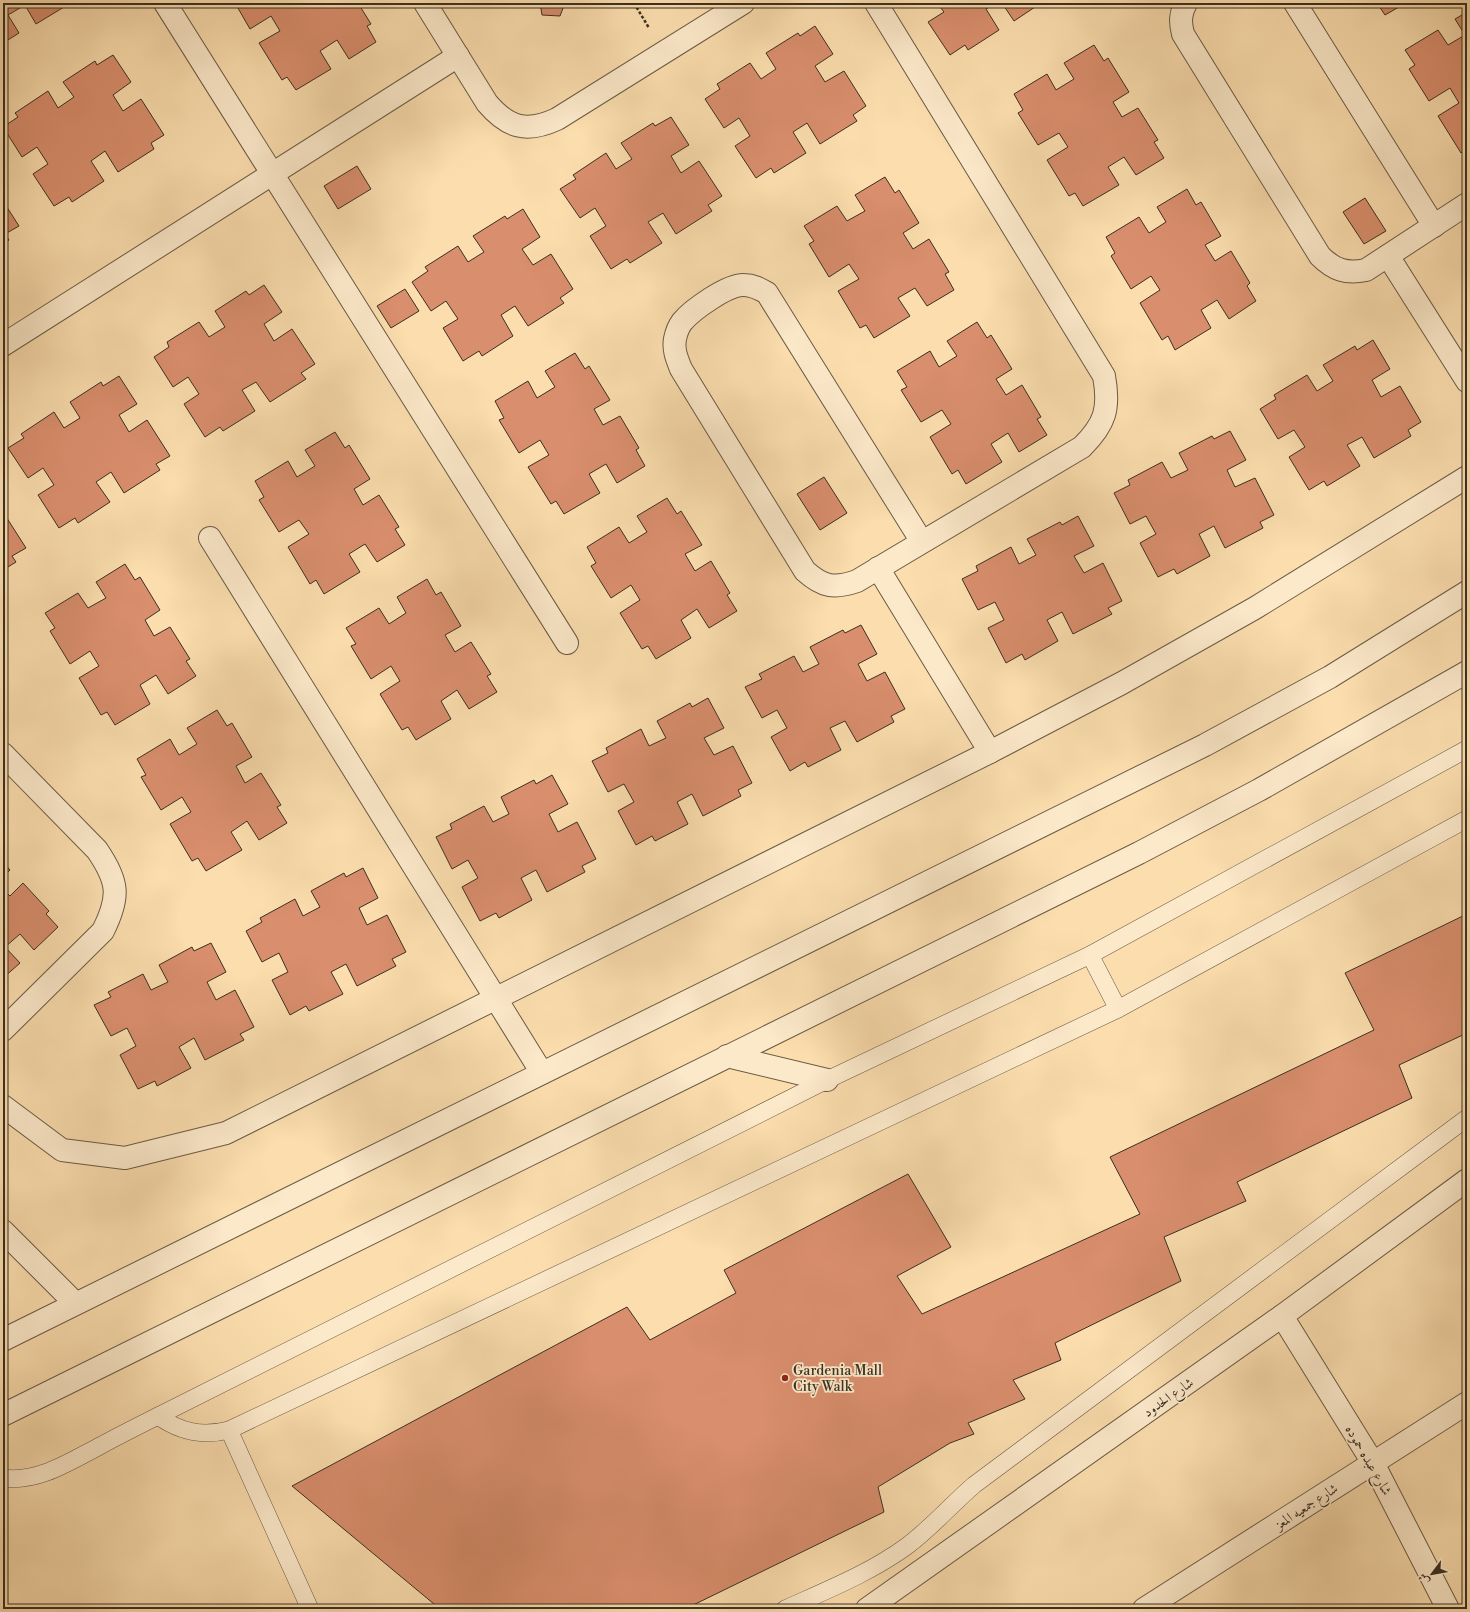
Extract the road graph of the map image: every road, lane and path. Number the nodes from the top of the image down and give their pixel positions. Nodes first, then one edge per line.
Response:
1 (165, 3) edge
2 (425, 3) edge
3 (743, 3) edge
4 (876, 3) edge
5 (1186, 3) edge
6 (1295, 3) edge
7 (458, 56) junction
8 (272, 173) junction
9 (1467, 204) edge
10 (1434, 226) junction
11 (1388, 256) junction
12 (3, 345) edge
13 (1467, 381) edge
14 (1467, 477) edge
15 (210, 538) dead end
16 (922, 542) junction
17 (878, 568) junction
18 (1467, 592) edge
19 (567, 643) dead end
20 (1467, 672) edge
21 (1467, 749) edge
22 (990, 752) junction
23 (3, 754) edge
24 (1467, 819) edge
25 (1090, 955) junction
26 (496, 1000) junction
27 (1118, 1009) junction
28 (3, 1030) edge
29 (727, 1056) junction
30 (542, 1073) junction
31 (827, 1080) junction
32 (3, 1106) edge
33 (1467, 1118) edge
34 (1467, 1180) edge
35 (3, 1231) edge
36 (75, 1303) junction
37 (1282, 1316) junction
38 (3, 1340) edge
39 (1467, 1403) edge
40 (3, 1415) edge
41 (158, 1416) junction
42 (229, 1430) junction
43 (1373, 1463) junction
44 (3, 1478) edge
45 (310, 1609) edge
46 (785, 1609) edge
47 (867, 1609) edge
48 (1144, 1609) edge
49 (1448, 1609) edge

1 - 8 street
2 - 7 street
3 - 7 street
4 - 16 street
5 - 11 street
6 - 10 street
7 - 8 street
8 - 12 street
8 - 19 street
9 - 10 street
10 - 11 street
11 - 13 street
14 - 22 street
15 - 26 street
16 - 17 street
16 - 17 street
17 - 22 street
18 - 30 street
20 - 29 street
21 - 25 lane
22 - 26 street
23 - 28 street
24 - 27 lane
25 - 27 lane
25 - 31 lane
26 - 30 street
26 - 32 street
27 - 42 lane
29 - 31 street
29 - 40 street
30 - 36 street
31 - 41 lane
33 - 46 lane
34 - 37 street, شارع الحدود
35 - 36 street
36 - 38 street
37 - 43 street, شارع عبده حموده
37 - 47 street, شارع الحدود
39 - 43 street, شارع جمعيه المعز
41 - 42 lane
41 - 44 lane
42 - 45 lane
43 - 48 street, شارع جمعيه المعز
43 - 49 street, شارع عبده حموده

